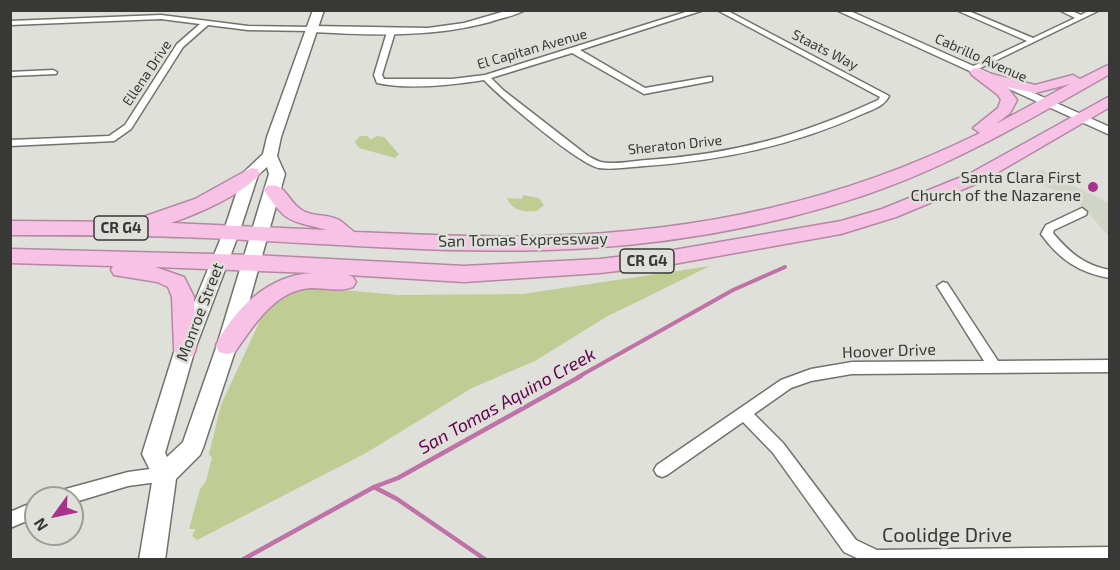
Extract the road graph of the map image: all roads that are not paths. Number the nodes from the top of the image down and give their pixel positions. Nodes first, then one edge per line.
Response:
1 (19, 10) edge
2 (319, 10) edge
3 (521, 10) edge
4 (701, 10) edge
5 (720, 10) edge
6 (840, 10) edge
7 (959, 10) edge
8 (1062, 10) edge
9 (1098, 10) edge
10 (10, 17) edge
11 (1082, 18) junction
12 (207, 22) junction
13 (10, 23) edge
14 (311, 29) junction
15 (391, 32) junction
16 (1034, 41) junction
17 (575, 51) junction
18 (974, 71) junction
19 (1105, 71) edge
20 (53, 72) dead end
21 (10, 74) edge
22 (486, 77) junction
23 (710, 79) dead end
24 (885, 96) joint
25 (1110, 100) edge
26 (1046, 104) junction
27 (1079, 118) junction
28 (1110, 132) edge
29 (10, 143) edge
30 (270, 156) junction
31 (940, 159) junction
32 (251, 173) junction
33 (273, 190) junction
34 (1082, 212) dead end
35 (10, 228) edge
36 (125, 228) junction
37 (231, 233) junction
38 (260, 235) junction
39 (349, 238) junction
40 (18, 256) edge
41 (219, 261) junction
42 (253, 262) junction
43 (465, 274) junction
44 (1110, 274) edge
45 (943, 286) dead end
46 (227, 345) junction
47 (185, 348) junction
48 (994, 366) junction
49 (1110, 366) edge
50 (743, 413) junction
51 (662, 470) dead end
52 (165, 474) junction
53 (84, 492) edge
54 (24, 514) edge
55 (10, 520) edge
56 (1110, 555) edge
57 (152, 560) edge

1 - 10 street
2 - 14 main road, Monroe Street
3 - 15 street
4 - 17 street, El Capitan Avenue
5 - 24 street, Staats Way
6 - 18 street, Cabrillo Avenue
7 - 16 street
8 - 11 street
9 - 11 street
11 - 16 street
12 - 13 street
12 - 14 street
12 - 29 street, Ellena Drive
14 - 15 street
14 - 30 main road, Monroe Street
15 - 22 street, El Capitan Avenue
16 - 18 street
17 - 22 street, El Capitan Avenue
17 - 23 street
18 - 19 highway
18 - 26 street, Cabrillo Avenue
18 - 31 highway
19 - 26 highway, San Tomas Expressway / CR G4
20 - 21 street
22 - 24 street, Sheraton Drive
25 - 27 highway, San Tomas Expressway / CR G4
26 - 27 street, Cabrillo Avenue
26 - 31 highway, San Tomas Expressway / CR G4
27 - 28 street, Cabrillo Avenue
27 - 43 highway, San Tomas Expressway / CR G4
30 - 32 main road, Monroe Street
30 - 33 main road, Monroe Street
31 - 39 highway, San Tomas Expressway / CR G4
32 - 36 highway
32 - 37 main road, Monroe Street
33 - 38 main road, Monroe Street
33 - 39 highway
34 - 44 street
35 - 36 highway, San Tomas Expressway / CR G4
36 - 37 highway, San Tomas Expressway / CR G4
37 - 38 highway, San Tomas Expressway / CR G4
37 - 41 main road, Monroe Street
38 - 39 highway, San Tomas Expressway / CR G4
38 - 42 main road, Monroe Street
40 - 41 highway, San Tomas Expressway / CR G4
40 - 47 highway
41 - 42 highway, San Tomas Expressway / CR G4
41 - 47 main road, Monroe Street
42 - 43 highway, San Tomas Expressway / CR G4
42 - 46 main road, Monroe Street
43 - 46 highway
45 - 48 street
46 - 52 main road, Monroe Street
47 - 52 main road, Monroe Street
48 - 49 street, Hoover Drive
48 - 50 street, Hoover Drive
50 - 51 street, Hoover Drive
50 - 56 street, Coolidge Drive
52 - 53 street
52 - 57 main road, Monroe Street
54 - 55 street

